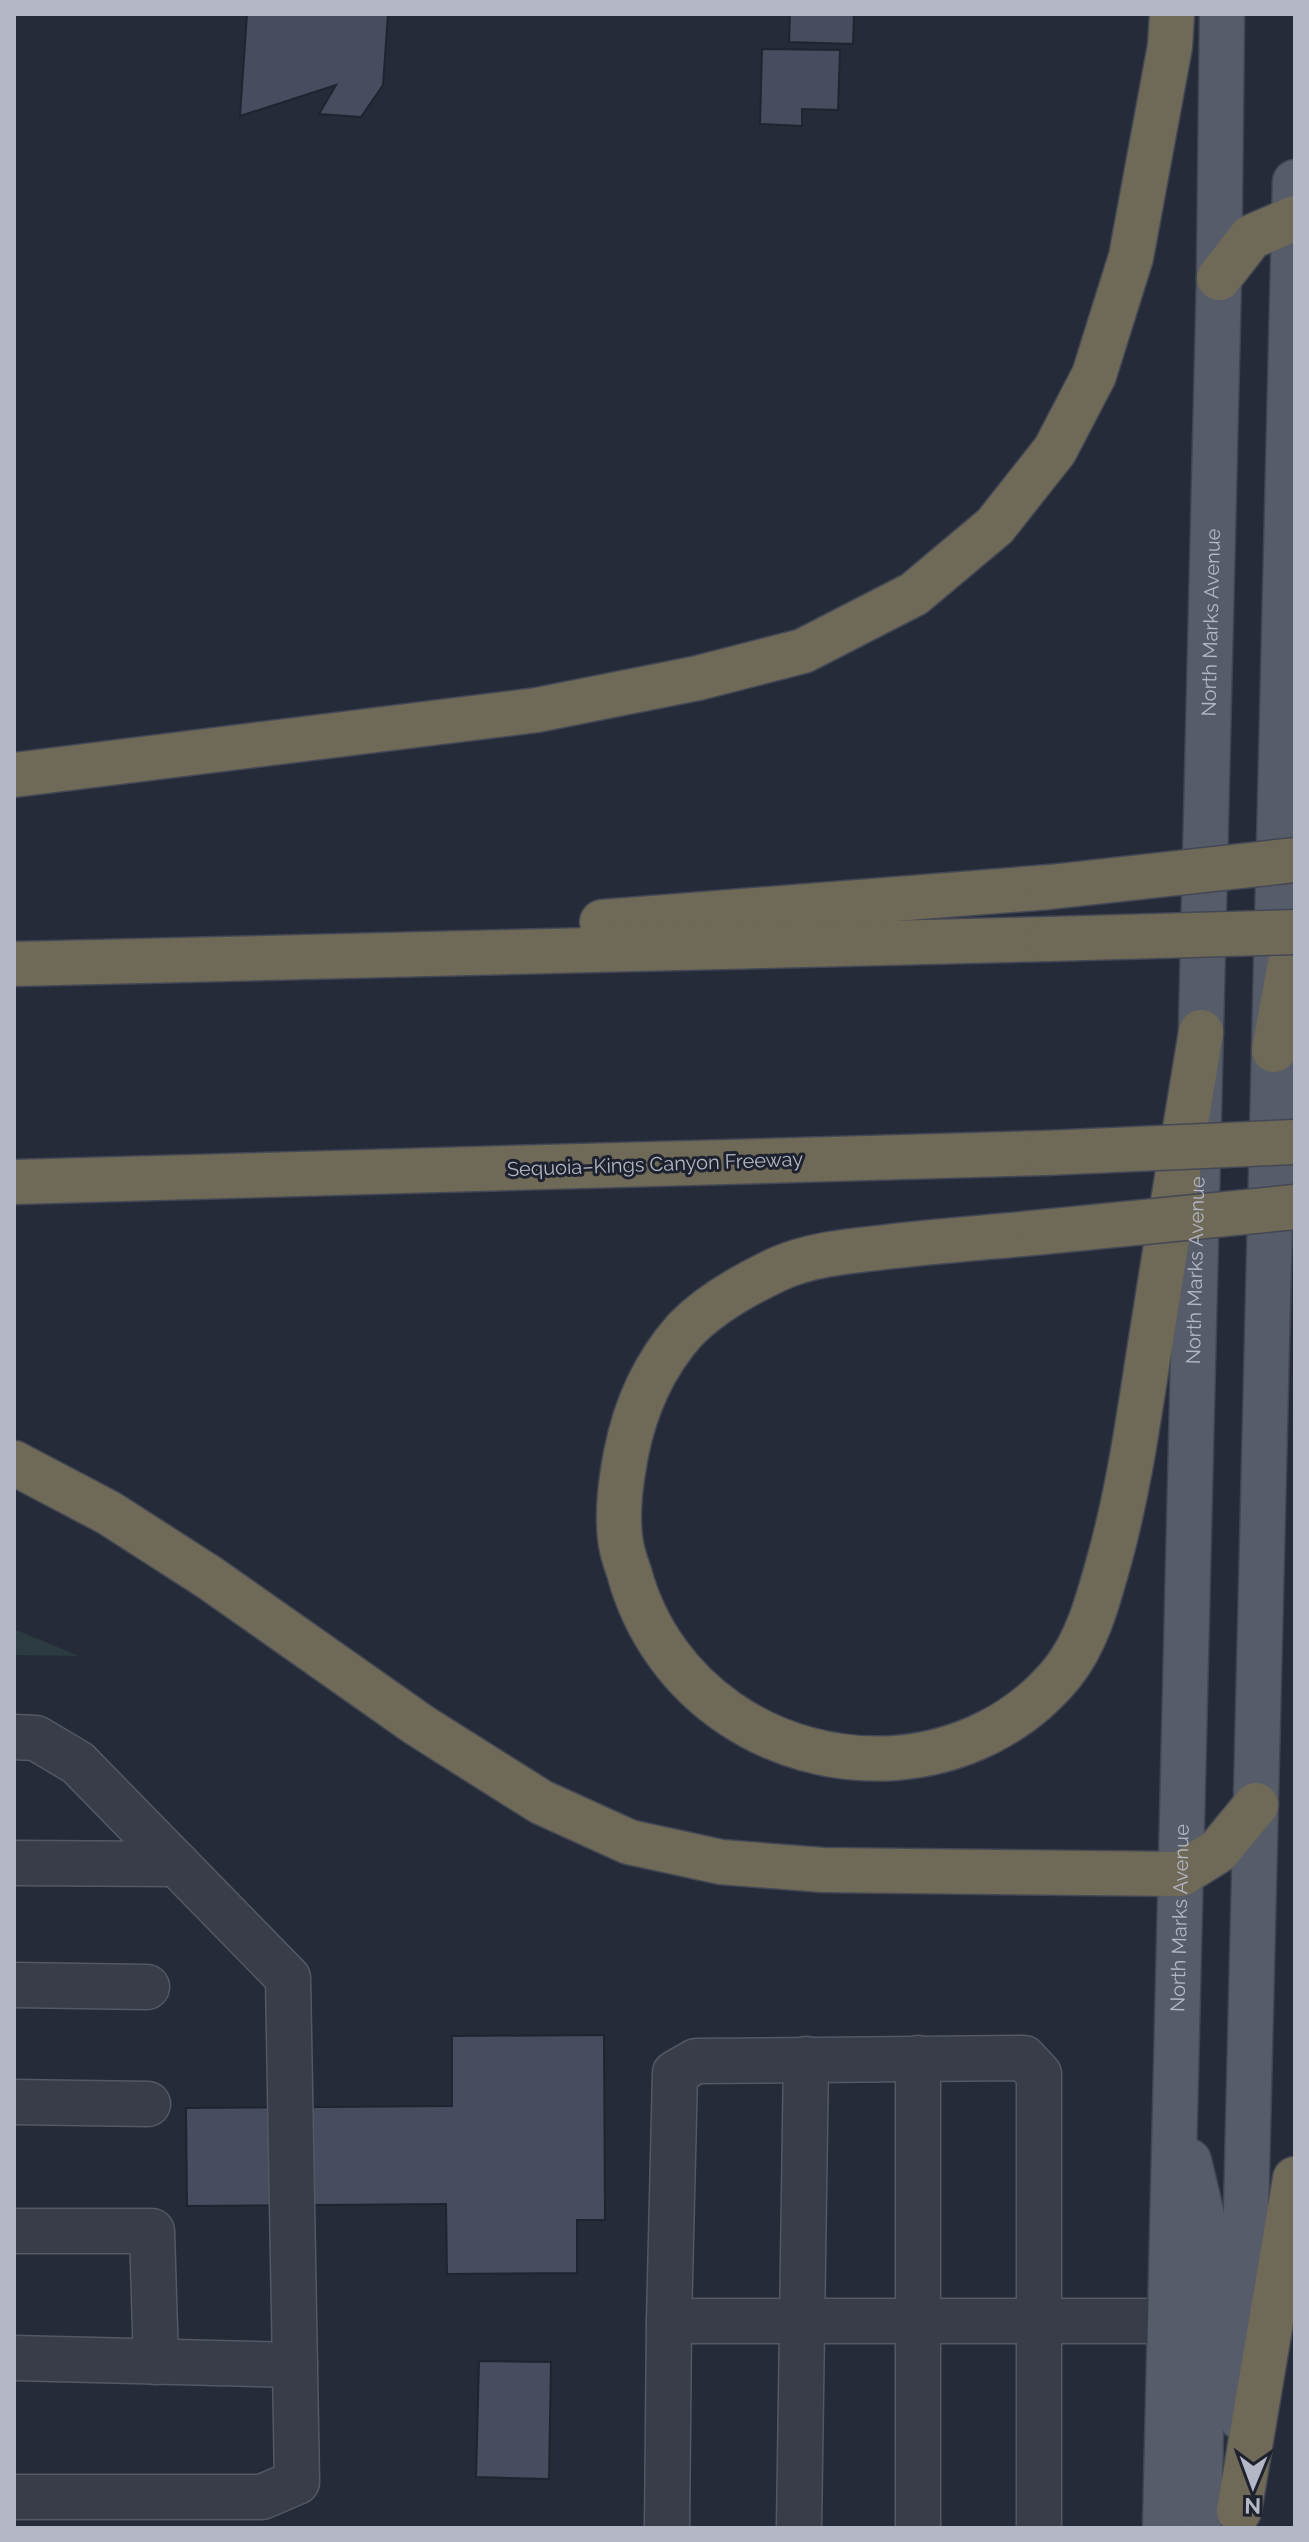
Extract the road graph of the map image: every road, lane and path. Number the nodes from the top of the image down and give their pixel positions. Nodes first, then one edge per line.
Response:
1 (1172, 14) edge
2 (1222, 14) edge
3 (1295, 182) edge
4 (1295, 218) edge
5 (1219, 278) junction
6 (14, 775) edge
7 (1295, 860) edge
8 (1295, 934) edge
9 (91, 962) junction
10 (14, 964) edge
11 (1201, 1032) junction
12 (1274, 1050) junction
13 (1295, 1142) edge
14 (14, 1182) edge
15 (1295, 1207) edge
16 (14, 1463) edge
17 (14, 1737) edge
18 (1256, 1805) junction
19 (14, 1863) edge
20 (177, 1864) junction
21 (1181, 1874) junction
22 (14, 1985) edge
23 (147, 1987) dead end
24 (918, 2058) junction
25 (806, 2059) junction
26 (14, 2102) edge
27 (148, 2104) dead end
28 (1175, 2105) junction
29 (1295, 2179) edge
30 (14, 2231) edge
31 (669, 2321) junction
32 (1170, 2321) junction
33 (919, 2322) junction
34 (1041, 2322) junction
35 (801, 2323) junction
36 (14, 2358) edge
37 (156, 2362) junction
38 (295, 2365) junction
39 (14, 2497) edge
40 (1239, 2520) edge
41 (667, 2528) edge
42 (799, 2528) edge
43 (918, 2528) edge
44 (1039, 2528) edge
45 (1165, 2528) edge
46 (1199, 2528) edge

1 - 6 highway
2 - 5 main road, North Marks Avenue
3 - 4 main road
4 - 5 highway
4 - 12 main road
5 - 11 main road, North Marks Avenue
7 - 9 highway, bridge
8 - 9 highway, bridge
8 - 12 highway
9 - 10 highway
11 - 15 highway, bridge
11 - 21 main road, North Marks Avenue
12 - 18 main road
13 - 14 highway, Sequoia–Kings Canyon Freeway, bridge
16 - 21 highway
17 - 20 lane
18 - 21 highway
18 - 40 main road
19 - 20 lane
20 - 38 lane
21 - 28 main road, North Marks Avenue
22 - 23 lane
24 - 25 lane
24 - 33 lane
24 - 34 lane
25 - 31 lane
25 - 35 lane
26 - 27 lane
28 - 32 main road, North Marks Avenue
28 - 46 main road
29 - 40 highway
30 - 37 lane
31 - 35 lane
31 - 41 lane
32 - 34 lane
32 - 45 main road, North Marks Avenue
33 - 34 lane
33 - 35 lane
33 - 43 lane
34 - 44 lane
35 - 42 lane
36 - 37 lane
37 - 38 lane
38 - 39 lane

